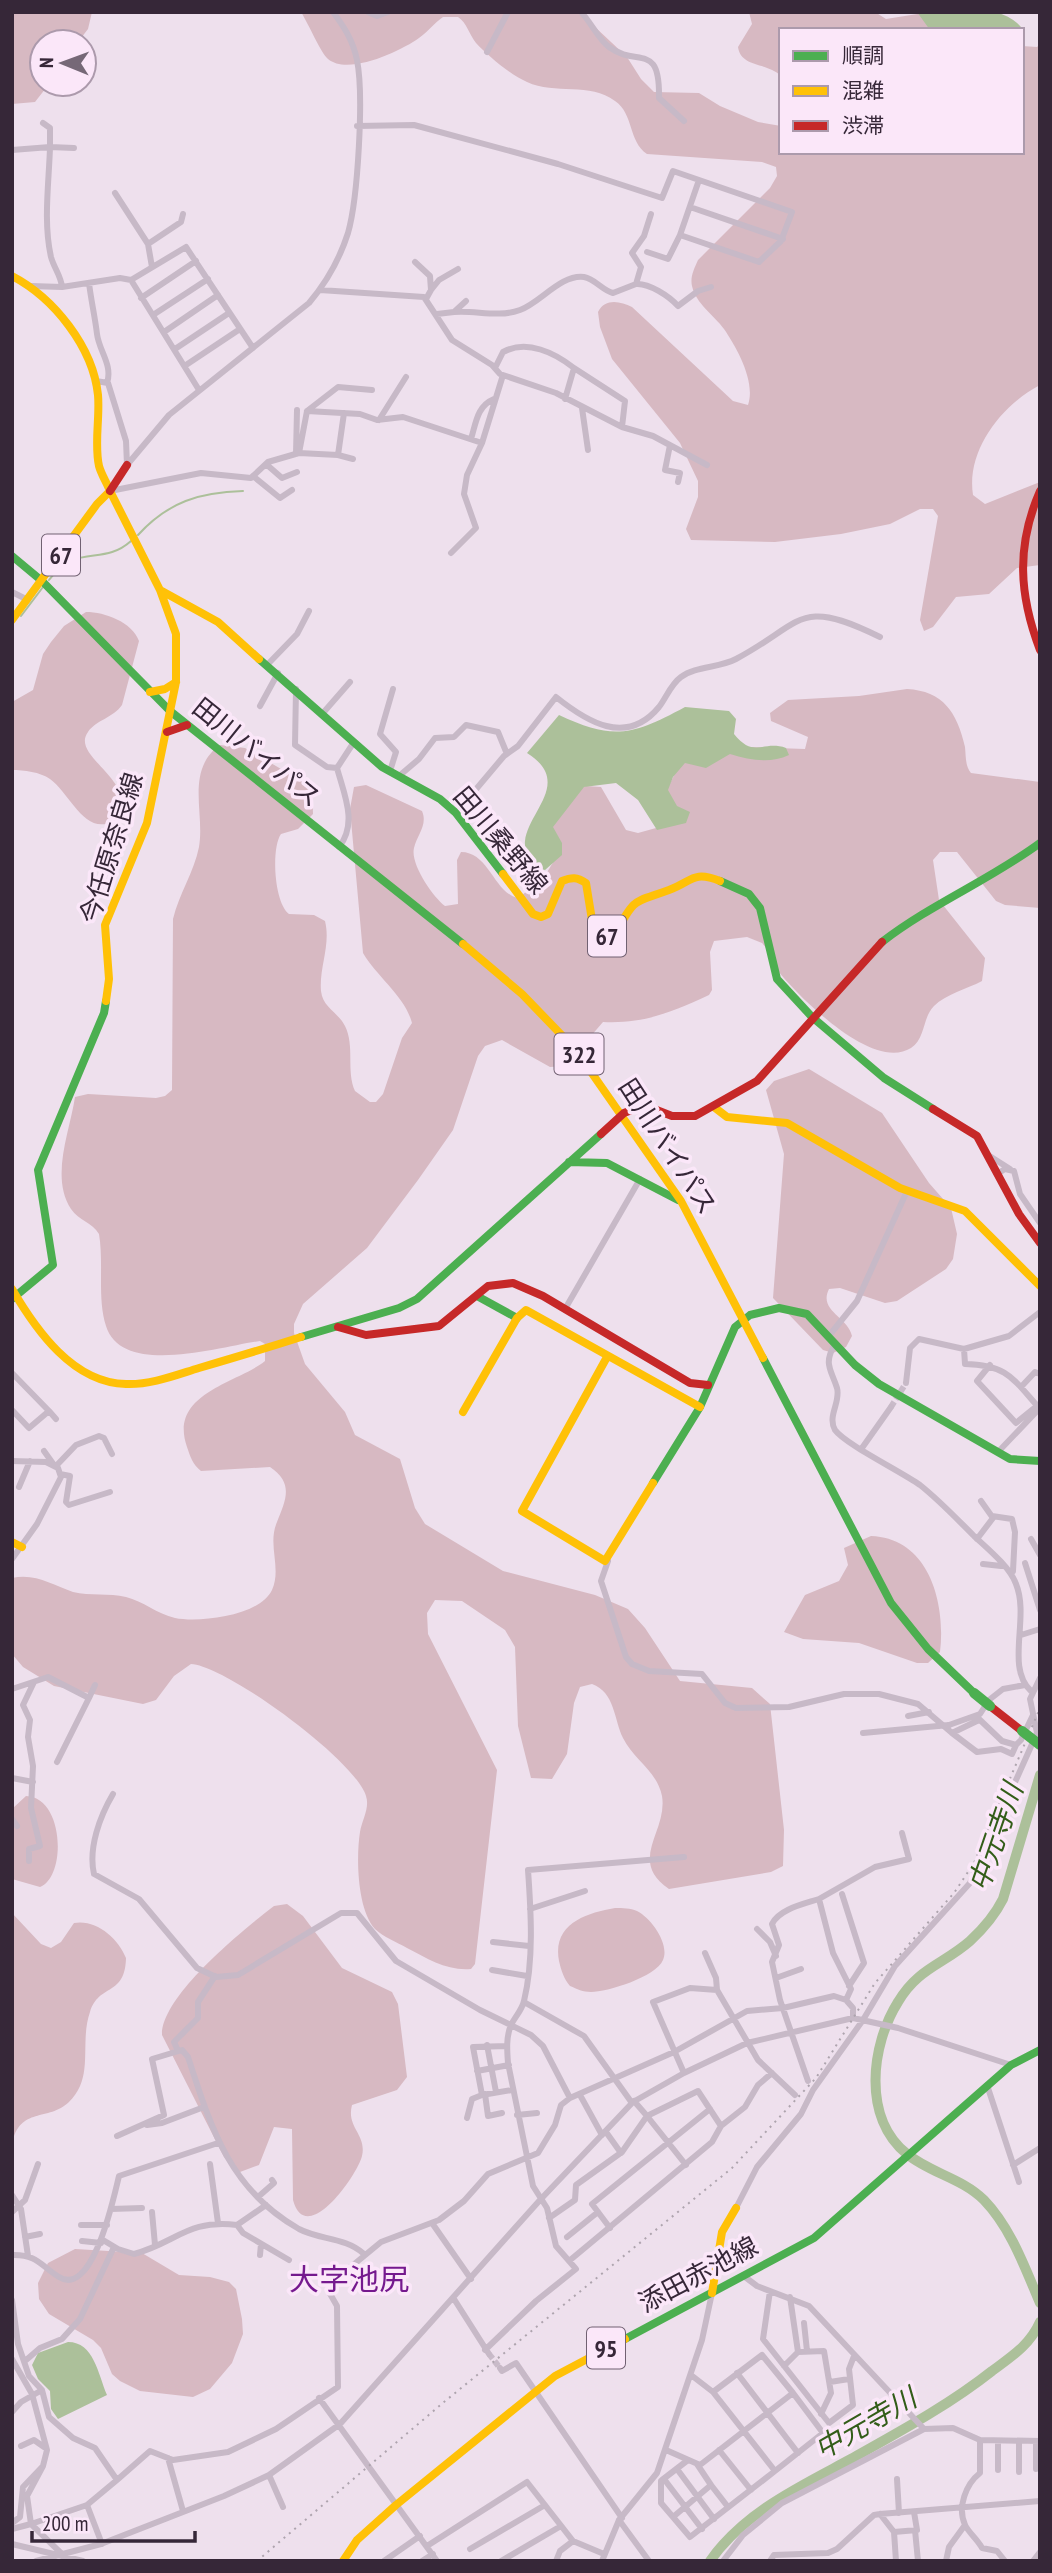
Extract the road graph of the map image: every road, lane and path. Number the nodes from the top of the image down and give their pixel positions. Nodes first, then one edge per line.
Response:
1 (333, 12) edge
2 (368, 12) edge
3 (388, 12) edge
4 (508, 12) edge
5 (581, 12) edge
6 (487, 52) dead end
7 (684, 121) dead end
8 (43, 123) dead end
9 (357, 125) junction
10 (50, 146) junction
11 (74, 148) dead end
12 (12, 150) edge
13 (699, 180) junction
14 (115, 193) dead end
15 (690, 207) junction
16 (183, 214) dead end
17 (651, 214) dead end
18 (680, 235) junction
19 (783, 239) junction
20 (148, 244) junction
21 (647, 252) dead end
22 (196, 261) junction
23 (415, 262) dead end
24 (152, 267) junction
25 (458, 270) dead end
26 (12, 276) edge
27 (208, 279) junction
28 (131, 280) junction
29 (89, 283) junction
30 (635, 284) junction
31 (31, 286) junction
32 (62, 287) junction
33 (711, 287) dead end
34 (320, 290) junction
35 (431, 290) junction
36 (218, 295) junction
37 (141, 298) junction
38 (426, 299) junction
39 (466, 302) dead end
40 (454, 312) junction
41 (229, 313) junction
42 (437, 314) junction
43 (153, 315) junction
44 (240, 329) junction
45 (164, 332) junction
46 (253, 348) junction
47 (175, 349) junction
48 (186, 365) junction
49 (495, 368) junction
50 (574, 368) junction
51 (503, 375) junction
52 (406, 377) dead end
53 (102, 382) junction
54 (199, 390) junction
55 (372, 390) dead end
56 (494, 399) junction
57 (565, 399) junction
58 (582, 408) junction
59 (297, 410) dead end
60 (307, 411) junction
61 (344, 413) junction
62 (379, 420) junction
63 (622, 427) junction
64 (471, 439) junction
65 (482, 443) junction
66 (670, 445) junction
67 (587, 450) dead end
68 (297, 454) junction
69 (338, 455) junction
70 (352, 459) dead end
71 (266, 464) junction
72 (127, 465) junction
73 (707, 465) dead end
74 (297, 472) dead end
75 (253, 476) junction
76 (678, 482) dead end
77 (292, 490) dead end
78 (110, 491) junction
79 (1040, 491) edge
80 (451, 553) dead end
81 (12, 556) edge
82 (42, 581) junction
83 (160, 590) junction
84 (12, 592) edge
85 (28, 600) junction
86 (309, 611) dead end
87 (12, 620) edge
88 (297, 634) junction
89 (880, 637) dead end
90 (304, 639) dead end
91 (1040, 650) edge
92 (268, 664) junction
93 (278, 673) junction
94 (176, 682) junction
95 (345, 684) dead end
96 (296, 688) junction
97 (393, 689) dead end
98 (150, 692) junction
99 (260, 706) dead end
100 (170, 711) junction
101 (323, 713) junction
102 (187, 725) junction
103 (167, 732) junction
104 (354, 742) junction
105 (508, 754) junction
106 (337, 768) junction
107 (394, 774) junction
108 (456, 813) junction
109 (1040, 843) edge
110 (339, 847) junction
111 (812, 1017) junction
112 (714, 1107) junction
113 (624, 1113) junction
114 (986, 1154) junction
115 (569, 1162) junction
116 (1010, 1169) junction
117 (997, 1174) junction
118 (640, 1179) junction
119 (907, 1191) junction
120 (681, 1201) junction
121 (1040, 1223) edge
122 (1040, 1243) edge
123 (1040, 1286) edge
124 (14, 1295) edge
125 (477, 1296) junction
126 (565, 1309) junction
127 (1040, 1312) edge
128 (517, 1318) junction
129 (741, 1319) junction
130 (337, 1327) junction
131 (832, 1340) junction
132 (964, 1349) junction
133 (607, 1357) junction
134 (990, 1365) junction
135 (12, 1373) edge
136 (1040, 1374) edge
137 (905, 1383) tunnel mouth
138 (708, 1385) junction
139 (1021, 1387) junction
140 (700, 1407) junction
141 (891, 1407) tunnel mouth
142 (1039, 1407) edge
143 (12, 1410) edge
144 (49, 1411) junction
145 (463, 1412) dead end
146 (57, 1419) dead end
147 (862, 1448) junction
148 (44, 1451) dead end
149 (998, 1452) junction
150 (112, 1454) dead end
151 (12, 1461) edge
152 (30, 1461) junction
153 (1040, 1461) edge
154 (55, 1465) junction
155 (60, 1474) junction
156 (19, 1487) dead end
157 (110, 1492) dead end
158 (981, 1500) dead end
159 (992, 1516) junction
160 (976, 1539) junction
161 (1031, 1539) dead end
162 (17, 1545) edge
163 (1040, 1555) edge
164 (12, 1559) edge
165 (608, 1561) junction
166 (983, 1563) dead end
167 (1008, 1570) junction
168 (1038, 1597) edge
169 (1040, 1610) edge
170 (1040, 1629) edge
171 (1021, 1635) junction
172 (1040, 1678) edge
173 (34, 1682) junction
174 (95, 1685) dead end
175 (1025, 1685) junction
176 (12, 1689) edge
177 (1031, 1691) junction
178 (89, 1698) junction
179 (929, 1712) junction
180 (1033, 1715) junction
181 (908, 1716) dead end
182 (978, 1718) junction
183 (1039, 1725) edge
184 (863, 1733) dead end
185 (952, 1733) junction
186 (1016, 1745) junction
187 (1040, 1745) edge
188 (1012, 1754) junction
189 (57, 1762) dead end
190 (1024, 1762) junction
191 (13, 1779) edge
192 (33, 1782) junction
193 (113, 1794) dead end
194 (12, 1819) edge
195 (17, 1826) dead end
196 (902, 1833) dead end
197 (684, 1857) dead end
198 (29, 1861) dead end
199 (585, 1891) dead end
200 (842, 1894) dead end
201 (819, 1899) junction
202 (530, 1909) junction
203 (757, 1929) dead end
204 (493, 1942) dead end
205 (529, 1946) junction
206 (705, 1954) dead end
207 (775, 1956) junction
208 (801, 1969) dead end
209 (492, 1970) dead end
210 (215, 1976) junction
211 (527, 1976) junction
212 (776, 1978) junction
213 (849, 1986) junction
214 (717, 1990) junction
215 (846, 2000) junction
216 (524, 2002) junction
217 (783, 2008) junction
218 (735, 2018) junction
219 (853, 2018) junction
220 (863, 2020) junction
221 (512, 2024) junction
222 (793, 2031) junction
223 (747, 2043) junction
224 (488, 2045) junction
225 (507, 2046) junction
226 (1040, 2050) edge
227 (178, 2051) junction
228 (674, 2052) junction
229 (509, 2065) junction
230 (1011, 2065) junction
231 (492, 2068) junction
232 (477, 2071) junction
233 (684, 2073) junction
234 (772, 2073) junction
235 (615, 2079) junction
236 (808, 2081) dead end
237 (987, 2085) junction
238 (512, 2090) junction
239 (496, 2092) junction
240 (483, 2094) junction
241 (580, 2095) junction
242 (795, 2095) dead end
243 (570, 2098) junction
244 (633, 2102) junction
245 (204, 2107) junction
246 (710, 2109) junction
247 (502, 2113) dead end
248 (537, 2113) dead end
249 (517, 2115) junction
250 (488, 2116) junction
251 (647, 2116) junction
252 (467, 2118) dead end
253 (479, 2118) dead end
254 (148, 2125) junction
255 (721, 2126) junction
256 (604, 2134) junction
257 (117, 2136) dead end
258 (667, 2141) junction
259 (218, 2143) junction
260 (1040, 2148) edge
261 (621, 2153) junction
262 (527, 2159) junction
263 (227, 2160) junction
264 (38, 2164) dead end
265 (686, 2165) junction
266 (1013, 2165) junction
267 (272, 2180) dead end
268 (1019, 2182) dead end
269 (12, 2194) edge
270 (258, 2197) junction
271 (540, 2200) junction
272 (266, 2206) junction
273 (20, 2207) junction
274 (111, 2208) junction
275 (142, 2208) dead end
276 (736, 2208) joint
277 (597, 2211) junction
278 (12, 2212) edge
279 (152, 2212) dead end
280 (549, 2218) junction
281 (218, 2223) junction
282 (432, 2223) junction
283 (107, 2225) junction
284 (237, 2225) junction
285 (610, 2228) junction
286 (40, 2234) dead end
287 (25, 2236) junction
288 (567, 2237) dead end
289 (102, 2241) junction
290 (261, 2244) junction
291 (155, 2245) junction
292 (114, 2247) junction
293 (364, 2254) junction
294 (12, 2255) edge
295 (260, 2255) dead end
296 (28, 2256) junction
297 (289, 2260) dead end
298 (569, 2261) junction
299 (745, 2277) junction
300 (471, 2279) junction
301 (770, 2291) junction
302 (712, 2293) junction
303 (790, 2297) junction
304 (454, 2298) junction
305 (12, 2300) edge
306 (804, 2323) dead end
307 (807, 2351) junction
308 (795, 2355) junction
309 (854, 2356) junction
310 (12, 2359) edge
311 (25, 2361) junction
312 (783, 2365) junction
313 (500, 2368) tunnel mouth
314 (775, 2371) junction
315 (737, 2373) junction
316 (691, 2375) junction
317 (793, 2378) junction
318 (849, 2379) junction
319 (830, 2382) junction
320 (42, 2390) junction
321 (536, 2390) junction
322 (713, 2392) junction
323 (793, 2393) junction
324 (32, 2394) junction
325 (319, 2399) junction
326 (12, 2412) edge
327 (767, 2413) junction
328 (822, 2415) junction
329 (815, 2422) junction
330 (340, 2424) junction
331 (923, 2427) junction
332 (743, 2432) junction
333 (980, 2441) junction
334 (1038, 2441) edge
335 (998, 2442) junction
336 (1019, 2443) junction
337 (21, 2446) dead end
338 (46, 2448) junction
339 (666, 2450) junction
340 (719, 2450) junction
341 (798, 2453) junction
342 (168, 2458) junction
343 (688, 2460) junction
344 (697, 2464) junction
345 (43, 2466) junction
346 (677, 2469) junction
347 (1036, 2469) dead end
348 (998, 2470) dead end
349 (775, 2471) junction
350 (1019, 2472) dead end
351 (269, 2475) junction
352 (897, 2479) dead end
353 (117, 2480) junction
354 (659, 2480) junction
355 (711, 2486) junction
356 (751, 2490) junction
357 (697, 2497) junction
358 (1040, 2501) edge
359 (87, 2505) junction
360 (396, 2505) junction
361 (545, 2505) junction
362 (283, 2507) dead end
363 (685, 2507) junction
364 (728, 2507) junction
365 (964, 2508) junction
366 (183, 2511) junction
367 (914, 2512) junction
368 (899, 2513) junction
369 (880, 2514) junction
370 (673, 2517) junction
371 (620, 2519) junction
372 (714, 2519) junction
373 (12, 2523) edge
374 (31, 2524) junction
375 (965, 2525) junction
376 (561, 2526) junction
377 (12, 2529) edge
378 (702, 2529) junction
379 (915, 2530) junction
380 (894, 2532) junction
381 (420, 2536) junction
382 (573, 2541) junction
383 (12, 2544) edge
384 (102, 2544) junction
385 (427, 2546) junction
386 (470, 2549) dead end
387 (1040, 2552) edge
388 (62, 2555) junction
389 (393, 2558) edge
390 (435, 2558) edge
391 (603, 2558) edge
392 (506, 2560) edge
393 (36, 2561) edge
394 (83, 2561) edge
395 (343, 2561) edge
396 (384, 2561) edge
397 (422, 2561) edge
398 (556, 2561) edge
399 (649, 2561) edge
400 (723, 2561) edge
401 (770, 2561) edge
402 (896, 2561) edge
403 (918, 2561) edge
404 (946, 2561) edge
405 (1005, 2561) edge
406 (1033, 2561) edge

1 - 9 street
2 - 3 street
4 - 6 street
5 - 7 street
8 - 10 street
9 - 13 street
9 - 34 street
10 - 11 street
10 - 12 street
10 - 32 street
13 - 15 street
13 - 19 street
14 - 20 street
15 - 18 street
15 - 19 street
16 - 20 street
17 - 30 street
18 - 19 street
18 - 21 street
20 - 24 street
22 - 24 street
22 - 27 street
22 - 37 street
23 - 35 street
24 - 28 street
25 - 35 street
26 - 31 main road
27 - 36 street
27 - 43 street
28 - 29 street
28 - 37 street
29 - 32 street
29 - 53 street
30 - 33 street
30 - 40 street
31 - 32 street
31 - 53 main road
34 - 38 street
34 - 46 street
35 - 38 street
36 - 41 street
36 - 45 street
37 - 43 street
38 - 42 street
39 - 40 street
40 - 42 street
41 - 44 street
41 - 47 street
42 - 49 street
43 - 45 street
44 - 46 street
44 - 48 street
45 - 47 street
46 - 54 street
47 - 48 street
48 - 54 street
49 - 50 street
49 - 51 street
50 - 57 street
50 - 63 street
51 - 56 street
51 - 57 street
52 - 62 street
53 - 72 street
53 - 78 main road
54 - 72 street
55 - 60 street
56 - 64 street
56 - 65 street
57 - 58 street
58 - 63 street
58 - 67 street
59 - 68 street
60 - 61 street
60 - 68 street
61 - 62 street
61 - 69 street
62 - 64 street
63 - 66 street
64 - 65 street
65 - 80 street
66 - 73 street
66 - 76 street
68 - 69 street
68 - 71 street
69 - 70 street
71 - 74 street
71 - 75 street
72 - 78 main road
75 - 77 street
75 - 78 street
78 - 82 main road, 67
78 - 83 main road
79 - 91 main road
81 - 82 main road, 田川バイパス / 322
82 - 85 main road, 67
82 - 98 main road, 田川バイパス / 322
83 - 92 main road, 田川桑野線 / 67
83 - 94 main road, 今任原奈良線
84 - 85 street
85 - 87 main road, 67
86 - 88 street
88 - 90 street
88 - 92 street
89 - 105 street
92 - 93 main road, 田川桑野線 / 67
93 - 96 main road, 田川桑野線 / 67
93 - 99 street
94 - 98 main road
94 - 100 main road, 今任原奈良線
95 - 101 street
96 - 101 main road, 田川桑野線 / 67
96 - 106 street
97 - 107 street
98 - 100 main road, 田川バイパス / 322
100 - 102 main road, 田川バイパス / 322
100 - 103 main road, 今任原奈良線
101 - 104 main road, 田川桑野線 / 67
102 - 103 main road
102 - 110 main road, 田川バイパス / 322
103 - 124 main road, 今任原奈良線
104 - 106 street
104 - 107 main road, 田川桑野線 / 67
105 - 107 street
105 - 108 street
106 - 110 street
107 - 108 main road, 田川桑野線 / 67
108 - 111 main road, 田川桑野線 / 67
109 - 111 main road
110 - 113 main road, 田川バイパス / 322
111 - 112 main road
111 - 114 main road, 田川桑野線 / 67
112 - 113 main road
112 - 119 main road
113 - 115 main road
113 - 120 main road, 田川バイパス / 322
114 - 116 street
114 - 117 main road, 田川桑野線 / 67
115 - 118 main road
115 - 130 main road
116 - 117 street
116 - 121 street
117 - 122 main road, 田川桑野線 / 67
118 - 120 main road
118 - 126 street
119 - 123 main road
119 - 131 street
120 - 129 main road, 田川バイパス / 322
124 - 130 main road
125 - 126 main road
125 - 128 main road
125 - 130 main road
126 - 138 main road
127 - 132 street
128 - 133 main road
128 - 145 main road
129 - 131 main road
129 - 138 main road
129 - 187 main road, 田川バイパス / 322, bridge
131 - 147 street
131 - 149 main road
132 - 134 street
132 - 137 street
133 - 140 main road
133 - 165 main road
134 - 139 street
134 - 142 street
135 - 144 street
136 - 139 street
138 - 140 main road
139 - 142 street
140 - 165 main road
141 - 147 street
142 - 149 street
143 - 144 street
144 - 146 street
147 - 160 street
148 - 154 street
149 - 153 main road
150 - 154 street
151 - 152 street
152 - 154 street
152 - 156 street
154 - 155 street
155 - 157 street
155 - 162 street
158 - 159 street
159 - 160 street
159 - 167 street
160 - 167 street
161 - 163 street
162 - 164 street
165 - 179 street
166 - 167 street
167 - 168 street
167 - 171 street
168 - 169 street
170 - 171 street
171 - 175 street
172 - 177 street
173 - 176 street
173 - 178 street
173 - 192 street
174 - 178 street
175 - 177 street
175 - 182 street
177 - 180 street
178 - 189 street
179 - 181 street
179 - 185 street
180 - 183 street
180 - 186 street
182 - 184 street, bridge
182 - 185 street
182 - 186 street
183 - 190 street
185 - 188 street
186 - 188 street
188 - 190 street
190 - 220 street
191 - 192 street
192 - 198 street
193 - 210 street
194 - 195 street
196 - 201 street
197 - 202 street
199 - 202 street
200 - 213 street
201 - 207 street
201 - 213 street
202 - 205 street
203 - 207 street
204 - 205 street
205 - 211 street
206 - 214 street
207 - 212 street
208 - 212 street
209 - 211 street
210 - 221 street
210 - 227 street
211 - 216 street
212 - 217 street
213 - 215 street
214 - 218 street
214 - 228 street
215 - 217 street
215 - 219 street
216 - 221 street
216 - 235 street
217 - 218 street
217 - 222 street
218 - 223 street
218 - 228 street
219 - 220 street
219 - 222 street
220 - 230 street
220 - 276 street
221 - 225 street
221 - 243 street
222 - 223 street
222 - 236 street
223 - 233 street
223 - 234 street
224 - 225 street
224 - 231 street
224 - 232 street
225 - 229 street
226 - 230 main road, 添田赤池線 / 95
227 - 245 street
227 - 254 street
228 - 233 street
228 - 235 street
229 - 231 street
229 - 238 street
230 - 237 main road, 添田赤池線 / 95
231 - 232 street
231 - 239 street
232 - 240 street
233 - 244 street
234 - 242 street
234 - 255 street
235 - 241 street
235 - 244 street
237 - 266 street
237 - 299 main road, 添田赤池線 / 95
238 - 239 street
238 - 249 street
239 - 240 street
240 - 250 street
240 - 252 street
241 - 243 street
241 - 256 street
243 - 262 street
244 - 251 street
244 - 256 street
245 - 254 street
245 - 259 street
246 - 251 street
246 - 255 street
246 - 258 street
247 - 250 street
248 - 249 street
249 - 262 street
250 - 253 street
251 - 258 street
251 - 261 street
254 - 257 street
255 - 265 street
256 - 261 street
256 - 271 street
258 - 265 street
258 - 277 street
259 - 263 street
259 - 274 street
260 - 266 street
261 - 280 street
262 - 271 street
262 - 282 street
263 - 270 street
263 - 281 street
264 - 273 street
265 - 285 street
266 - 268 street
267 - 270 street
269 - 273 street
270 - 272 street
271 - 280 street
271 - 300 street
272 - 284 street
272 - 293 street
273 - 278 street
273 - 287 street
274 - 275 street
274 - 283 street
276 - 302 main road
277 - 285 street
277 - 288 street
279 - 291 street
280 - 298 street
281 - 284 street
281 - 291 street
282 - 293 street
282 - 300 street
283 - 289 street
283 - 289 street
284 - 290 street
285 - 298 street
286 - 287 street
287 - 296 street
289 - 292 street
289 - 296 street
290 - 295 street
290 - 297 street
291 - 292 street
292 - 311 street
293 - 325 street
294 - 296 street
298 - 304 street
299 - 301 street
299 - 302 main road, 添田赤池線 / 95
300 - 304 street
301 - 303 street
301 - 312 street
302 - 316 street
302 - 321 main road, 添田赤池線 / 95
303 - 308 street
303 - 309 street
304 - 330 street
305 - 311 street
306 - 307 street
307 - 308 street
307 - 319 street
308 - 312 street
308 - 317 street
309 - 318 street
309 - 331 street
310 - 324 street
311 - 320 street
312 - 314 street
312 - 317 street
313 - 321 street
314 - 315 street
314 - 323 street
315 - 322 street
315 - 327 street
316 - 322 street
316 - 339 street
317 - 328 street
318 - 319 street
318 - 328 street
319 - 328 street
320 - 324 street
320 - 353 street
321 - 360 main road, 添田赤池線 / 95
321 - 371 street
322 - 332 street
323 - 327 street
323 - 329 street
324 - 326 street
324 - 338 street
325 - 330 street
325 - 342 street
327 - 332 street
327 - 341 street
328 - 329 street
329 - 341 street
330 - 351 street
330 - 360 street
331 - 333 street
331 - 400 street
332 - 340 street
332 - 349 street
333 - 335 street
333 - 365 street
334 - 336 street
334 - 347 street
335 - 336 street
335 - 348 street
336 - 350 street
337 - 338 street
338 - 345 street
339 - 343 street
339 - 354 street
340 - 344 street
340 - 356 street
341 - 349 street
342 - 353 street
342 - 366 street
343 - 344 street
343 - 346 street
344 - 355 street
345 - 373 street
345 - 374 street
346 - 354 street
346 - 357 street
349 - 356 street
351 - 362 street
351 - 366 street
352 - 368 street
353 - 359 street
354 - 363 street
354 - 370 street
354 - 371 street
355 - 357 street
355 - 364 street
356 - 364 street
357 - 363 street
357 - 372 street
358 - 365 street
359 - 374 street
359 - 384 street
360 - 381 street
360 - 395 main road, 添田赤池線 / 95
361 - 376 street
361 - 385 street
361 - 386 street
363 - 370 street
363 - 378 street
364 - 372 street
365 - 367 street
365 - 375 street
366 - 384 street
367 - 368 street
367 - 379 street
368 - 369 street
369 - 380 street
369 - 401 street
370 - 378 street
371 - 391 street
371 - 399 street
372 - 378 street
374 - 377 street
374 - 388 street
375 - 404 street
375 - 405 street
376 - 382 street
376 - 392 street
379 - 380 street
379 - 403 street
380 - 402 street
381 - 385 street
381 - 389 street
382 - 391 street
382 - 398 street
383 - 388 street
384 - 388 street
385 - 390 street
387 - 406 street
388 - 393 street
388 - 394 street
389 - 396 street
390 - 397 street

